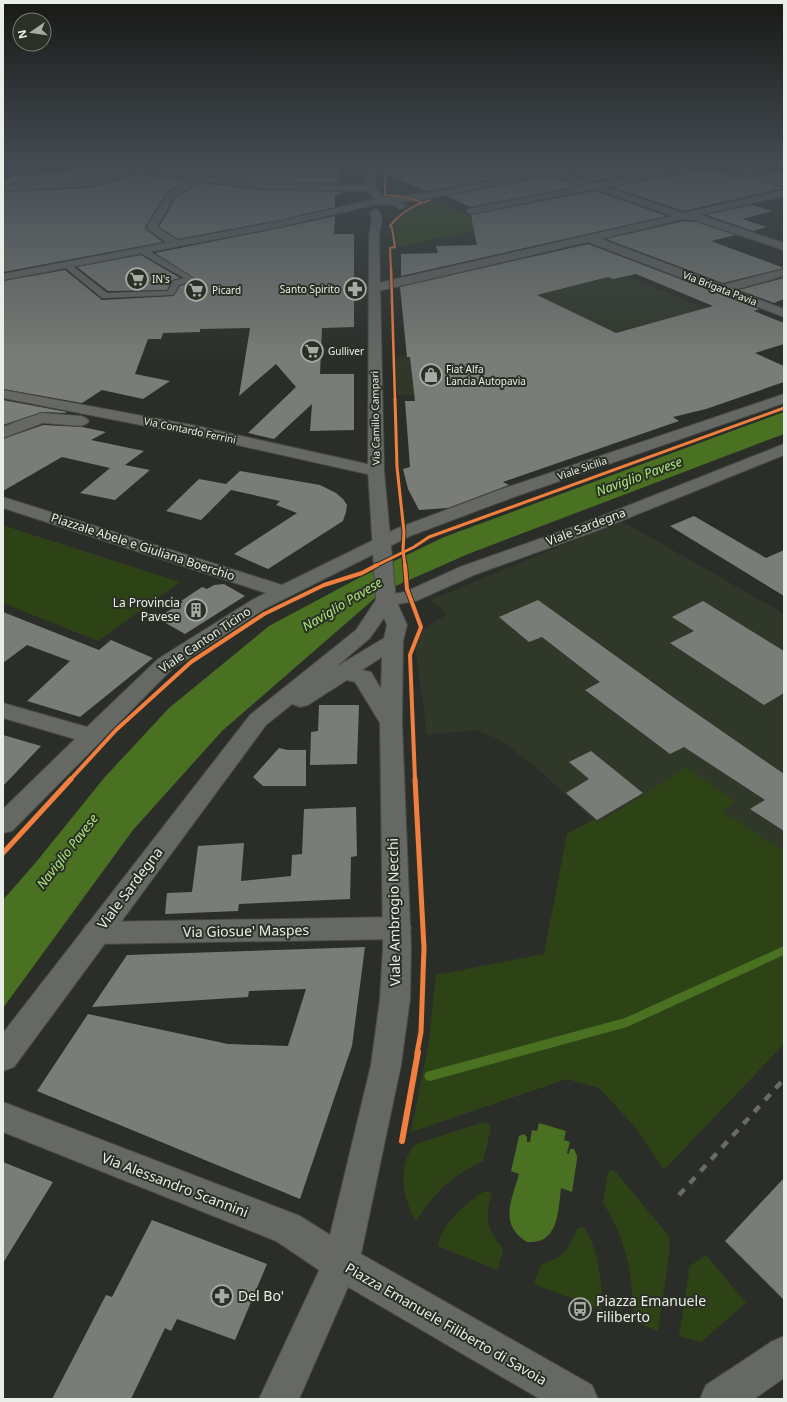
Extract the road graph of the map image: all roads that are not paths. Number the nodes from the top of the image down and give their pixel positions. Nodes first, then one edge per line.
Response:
1 (159, 232) edge
2 (236, 232) edge
3 (375, 232) edge
4 (375, 232) edge
5 (613, 232) edge
6 (717, 232) edge
7 (741, 232) edge
8 (374, 236) junction
9 (589, 238) junction
10 (176, 244) junction
11 (784, 247) edge
12 (143, 251) junction
13 (784, 256) edge
14 (66, 265) junction
15 (784, 272) edge
16 (3, 277) edge
17 (374, 288) junction
18 (722, 289) junction
19 (784, 313) edge
20 (3, 394) edge
21 (784, 398) edge
22 (197, 431) junction
23 (3, 433) edge
24 (784, 449) edge
25 (376, 470) junction
26 (3, 502) edge
27 (382, 543) junction
28 (283, 592) junction
29 (386, 600) junction
30 (393, 641) junction
31 (343, 672) junction
32 (3, 710) edge
33 (258, 720) junction
34 (391, 723) junction
35 (91, 736) junction
36 (3, 824) edge
37 (397, 928) junction
38 (96, 933) junction
39 (3, 1057) edge
40 (3, 1118) edge
41 (341, 1263) junction
42 (784, 1355) edge
43 (279, 1399) edge
44 (578, 1399) edge
45 (720, 1399) edge

1 - 10 street
2 - 10 street
3 - 8 street, Via Camillo Campari
4 - 8 street, Via Camillo Campari
5 - 9 street
6 - 13 street
7 - 11 street
8 - 17 street, Via Camillo Campari
9 - 17 street
9 - 18 street, Via Brigata Pavia
10 - 12 street
12 - 14 street
12 - 14 lane
14 - 16 street
15 - 18 street
17 - 25 street, Via Camillo Campari
18 - 19 street, Via Brigata Pavia
20 - 22 street, Via Contardo Ferrini
21 - 27 street, Viale Sicilia
22 - 23 street
22 - 25 street, Via Contardo Ferrini
24 - 29 street, Viale Sardegna
25 - 27 street, Via Camillo Campari
26 - 28 street, Piazzale Abele e Giuliana Boerchio
27 - 28 street, Viale Canton Ticino
27 - 29 street, Via Camillo Campari
28 - 35 street, Viale Canton Ticino
29 - 30 street
29 - 33 street, Viale Sardegna
30 - 31 street, Viale Sardegna
30 - 34 street, Viale Ambrogio Necchi
31 - 33 street, Viale Sardegna
31 - 34 street, Viale Ambrogio Necchi
32 - 35 street
33 - 38 street, Viale Sardegna
34 - 37 street, Viale Ambrogio Necchi
35 - 36 street, Viale Canton Ticino
37 - 38 street, Via Giosue' Maspes
37 - 41 street, Viale Ambrogio Necchi
38 - 39 street, Viale Sardegna
40 - 41 street, Via Alessandro Scannini
41 - 43 street, Piazza Emanuele Filiberto di Savoia
41 - 44 street, Piazza Emanuele Filiberto di Savoia
42 - 45 street

